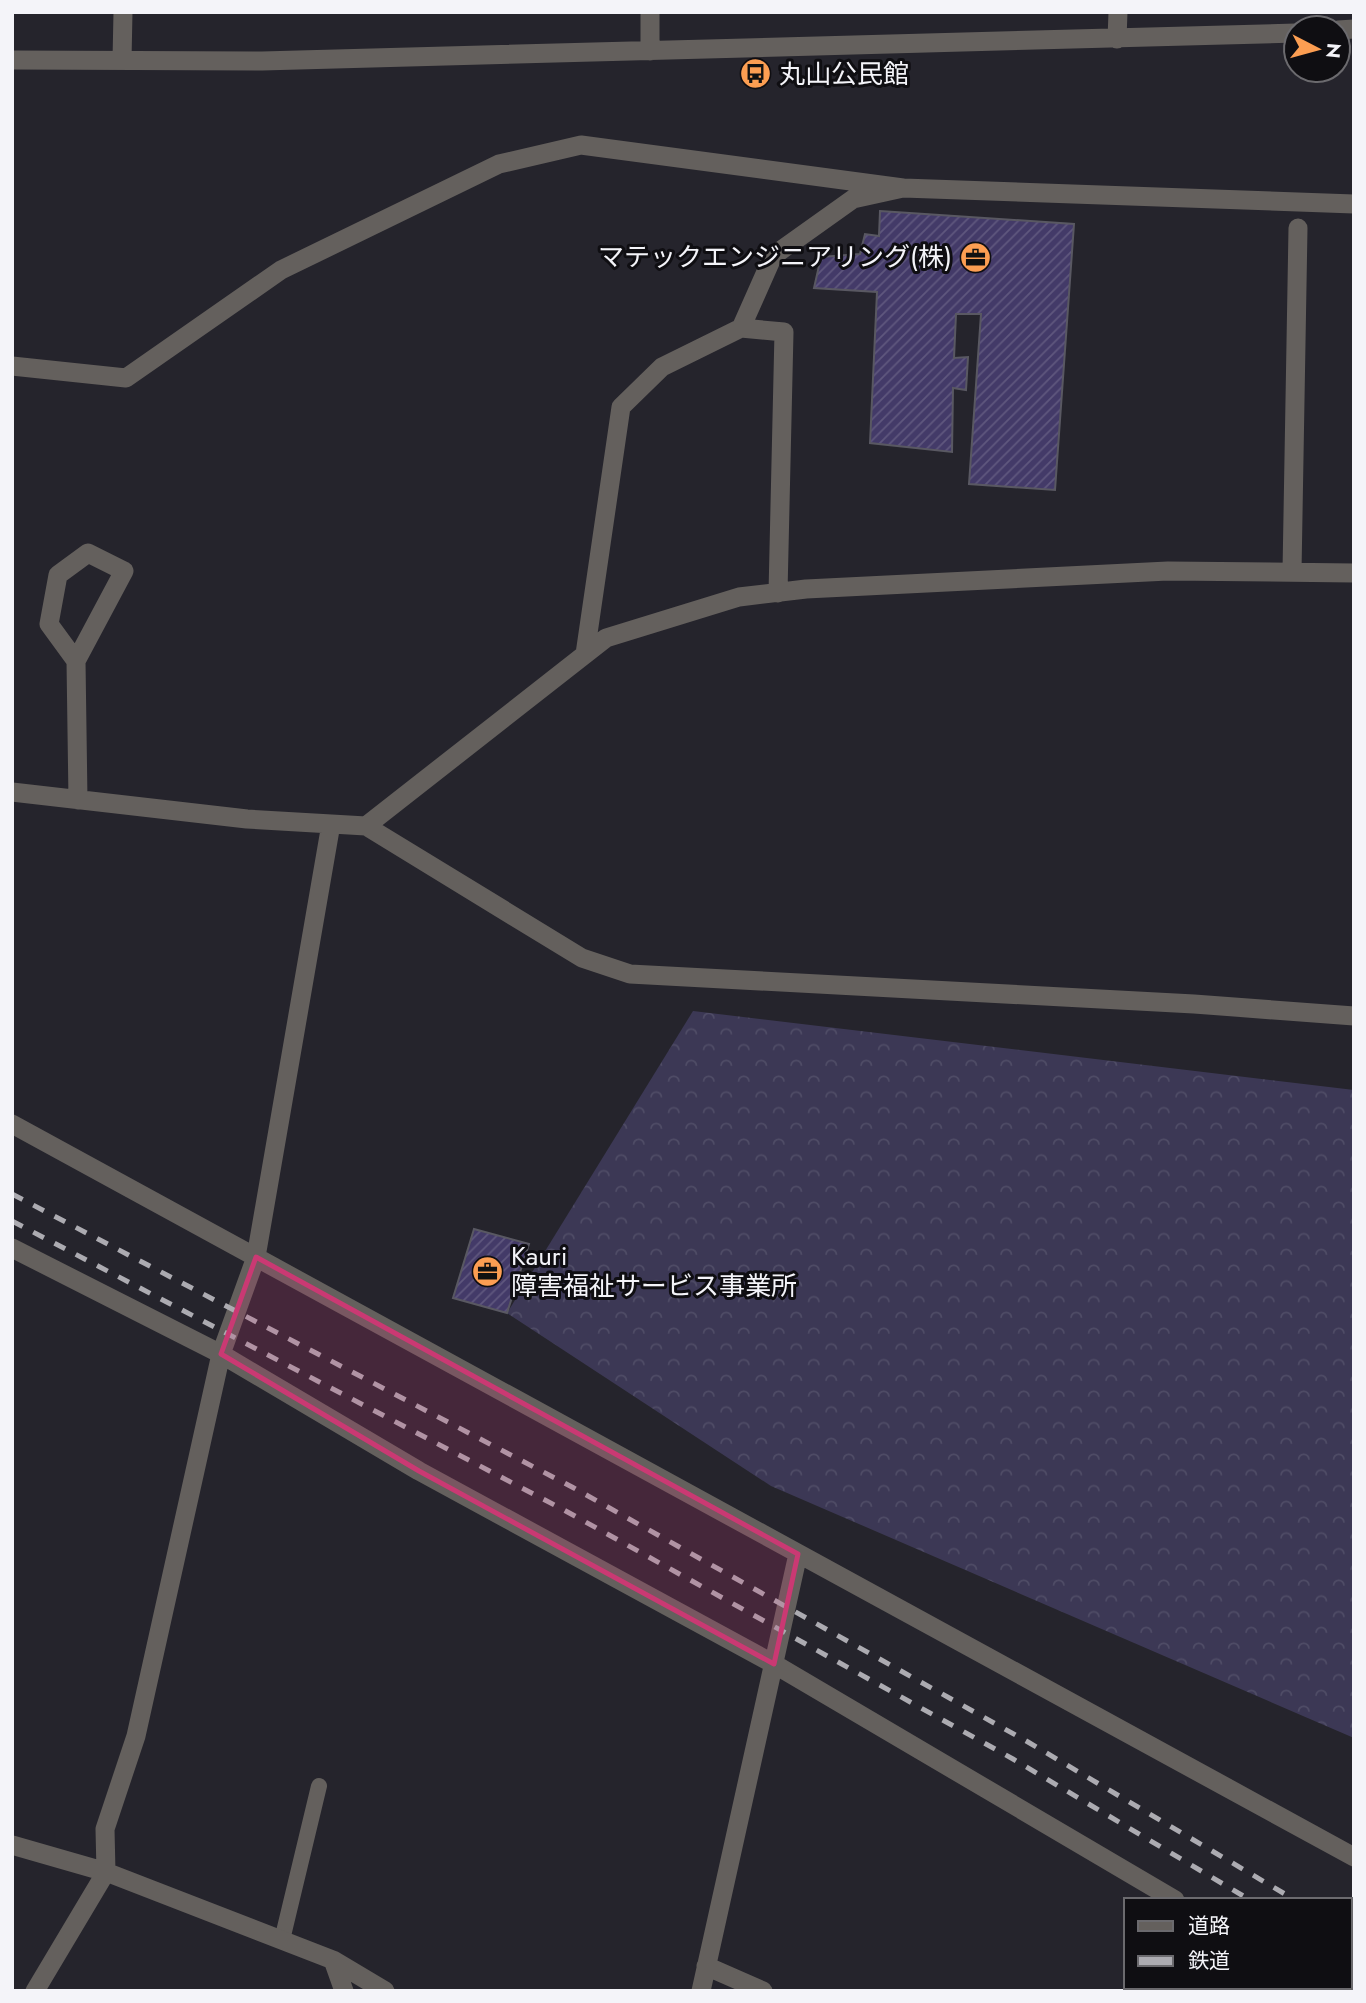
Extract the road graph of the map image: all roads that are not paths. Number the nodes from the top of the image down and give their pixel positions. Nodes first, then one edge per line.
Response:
1 (123, 12) edge
2 (650, 12) edge
3 (1118, 12) edge
4 (1282, 33) edge
5 (1118, 39) junction
6 (650, 51) junction
7 (12, 60) edge
8 (122, 60) junction
9 (903, 188) junction
10 (1354, 204) edge
11 (1298, 228) dead end
12 (741, 328) junction
13 (12, 366) edge
14 (1292, 572) junction
15 (1354, 573) edge
16 (778, 593) junction
17 (585, 654) junction
18 (76, 661) junction
19 (12, 792) edge
20 (78, 800) junction
21 (331, 824) junction
22 (366, 826) junction
23 (1354, 1016) edge
24 (12, 1124) edge
25 (12, 1248) edge
26 (256, 1258) junction
27 (221, 1354) junction
28 (799, 1554) junction
29 (774, 1664) junction
30 (320, 1786) dead end
31 (12, 1845) edge
32 (1354, 1857) edge
33 (106, 1872) junction
34 (1172, 1898) edge
35 (282, 1940) junction
36 (334, 1960) junction
37 (706, 1966) junction
38 (35, 1991) edge
39 (344, 1991) edge
40 (385, 1991) edge
41 (701, 1991) edge
42 (763, 1991) edge

1 - 8 street
2 - 6 street
3 - 5 street
4 - 5 street
5 - 6 street
6 - 8 street
7 - 8 street
9 - 10 street
9 - 12 street
9 - 13 street
11 - 14 street
12 - 16 street
12 - 17 street
14 - 15 street
14 - 16 street
16 - 17 street
17 - 22 street
18 - 18 street
18 - 20 street
19 - 20 street
20 - 21 street
21 - 22 street
21 - 26 street
22 - 23 street
24 - 26 street
25 - 27 street
26 - 27 street
26 - 28 street
27 - 29 street
27 - 33 street
28 - 29 street
28 - 32 street
29 - 34 street
29 - 37 street
30 - 35 lane
31 - 33 street
33 - 35 street
33 - 38 street
35 - 36 street
36 - 39 street
36 - 40 street
37 - 41 street
37 - 42 street

